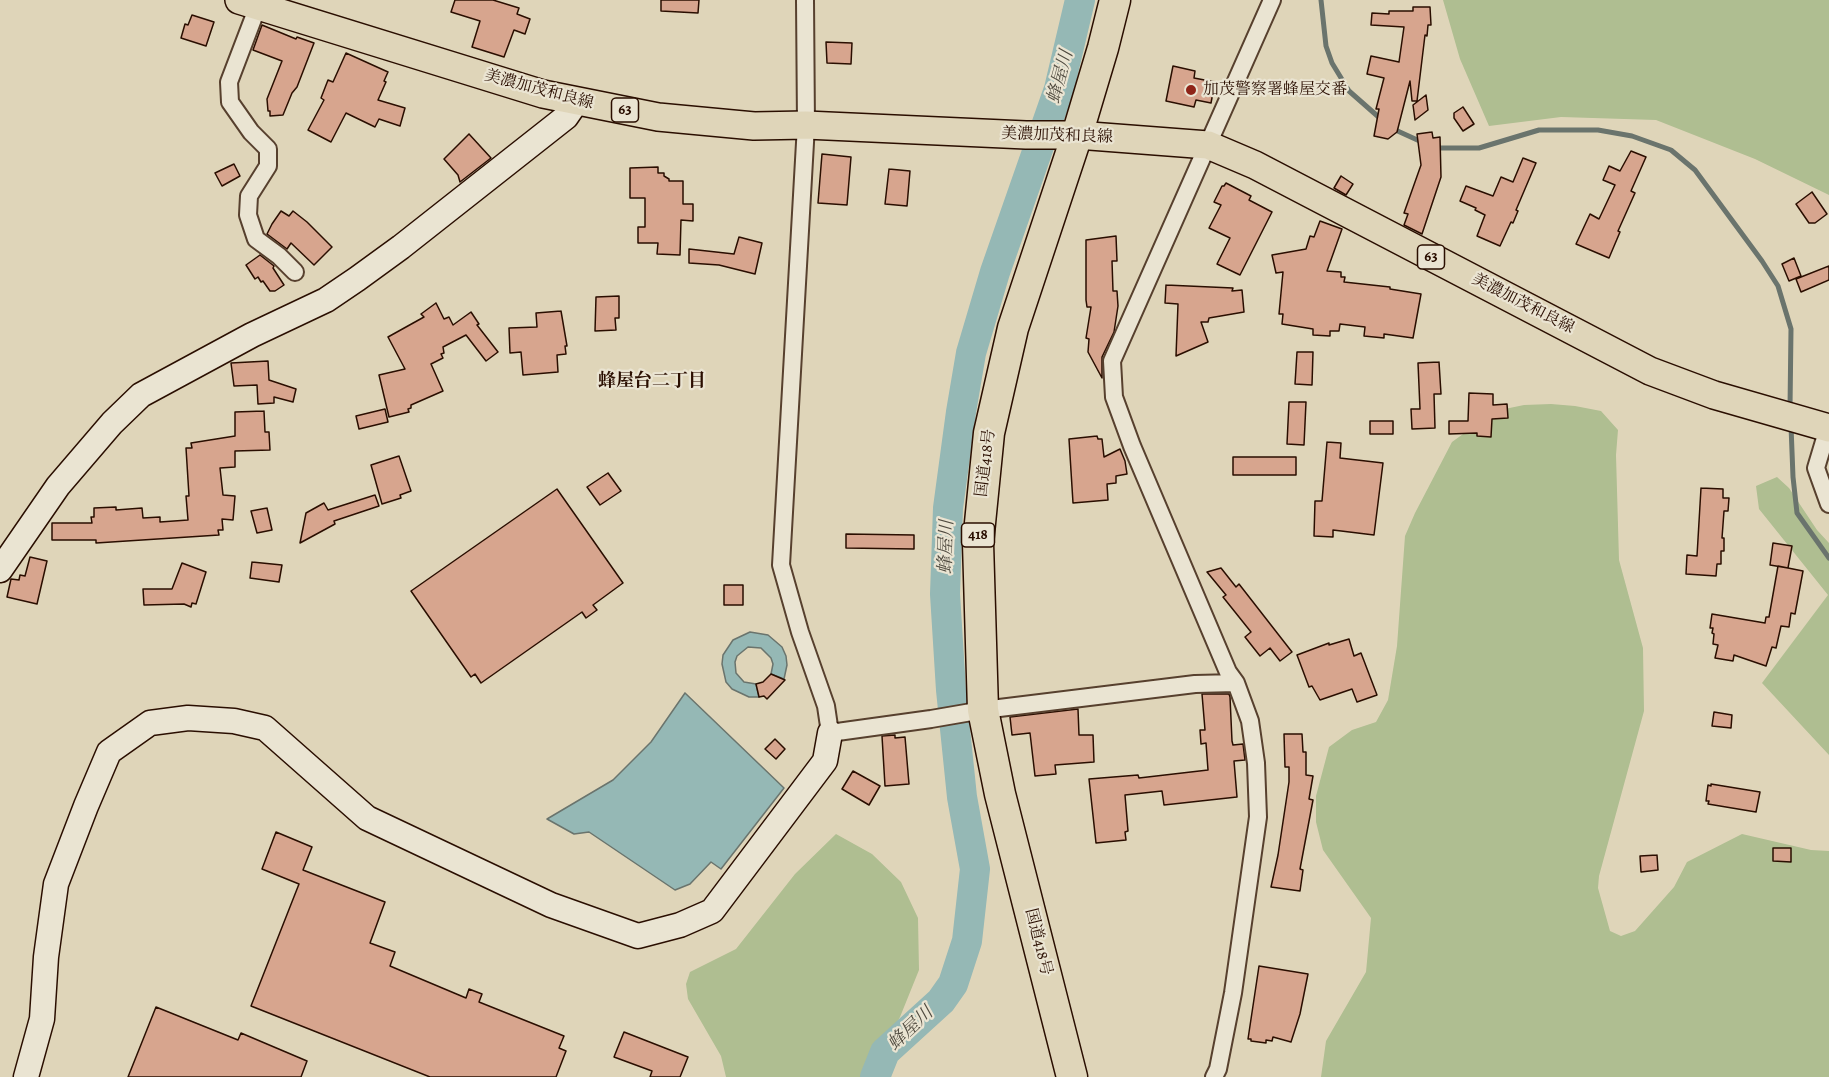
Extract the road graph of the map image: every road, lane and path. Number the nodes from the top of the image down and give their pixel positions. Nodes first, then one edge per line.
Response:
1 (805, 0) edge
2 (1115, 0) edge
3 (1272, 0) edge
4 (263, 4) edge
5 (577, 101) junction
6 (806, 125) junction
7 (1077, 135) junction
8 (1208, 145) junction
9 (295, 272) dead end
10 (1822, 426) edge
11 (1829, 504) edge
12 (0, 570) edge
13 (1236, 683) junction
14 (982, 710) junction
15 (830, 733) junction
16 (26, 1077) edge
17 (1072, 1077) edge
18 (1214, 1077) edge

1 - 6 street
2 - 7 highway, 国道418号 / 418
3 - 8 street
4 - 5 main road, 美濃加茂和良線 / 63
4 - 9 street
5 - 6 main road, 美濃加茂和良線 / 63
5 - 12 street
6 - 7 main road, 美濃加茂和良線 / 63
6 - 15 street
7 - 8 main road, 美濃加茂和良線 / 63
7 - 14 highway, 国道418号 / 418
8 - 10 main road, 美濃加茂和良線 / 63
8 - 13 street
10 - 11 street
13 - 14 street
13 - 18 street
14 - 15 street
14 - 17 highway, 国道418号 / 418
15 - 16 street

